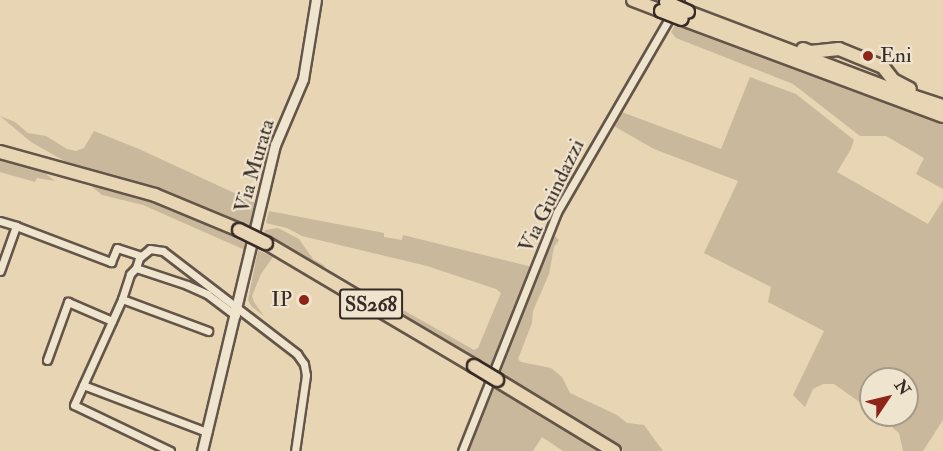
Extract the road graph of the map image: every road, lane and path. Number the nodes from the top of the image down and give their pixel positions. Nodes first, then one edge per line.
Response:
1 (316, 0) edge
2 (633, 0) edge
3 (680, 0) edge
4 (662, 4) edge
5 (685, 15) junction
6 (748, 35) junction
7 (943, 100) edge
8 (943, 106) edge
9 (943, 116) edge
10 (0, 152) edge
11 (0, 220) edge
12 (16, 226) junction
13 (141, 256) junction
14 (136, 268) junction
15 (0, 271) edge
16 (122, 299) junction
17 (237, 312) junction
18 (112, 321) junction
19 (208, 331) dead end
20 (47, 360) dead end
21 (83, 385) junction
22 (207, 432) junction
23 (170, 451) edge
24 (202, 451) edge
25 (295, 451) edge
26 (462, 451) edge
27 (614, 451) edge

1 - 17 street, Via Murata
2 - 4 highway
3 - 26 street, Via Guindazzi
4 - 5 highway, bridge
5 - 6 highway
5 - 9 highway
6 - 7 highway
6 - 8 highway
10 - 27 highway, SS268, bridge
11 - 12 street
12 - 13 street
12 - 15 street
13 - 14 street
13 - 17 street
14 - 16 street
14 - 17 street
16 - 18 street
16 - 19 street
17 - 22 street, Via Murata
17 - 25 street
18 - 20 street
18 - 21 street
21 - 22 street
21 - 23 street
22 - 24 street, Via Murata

